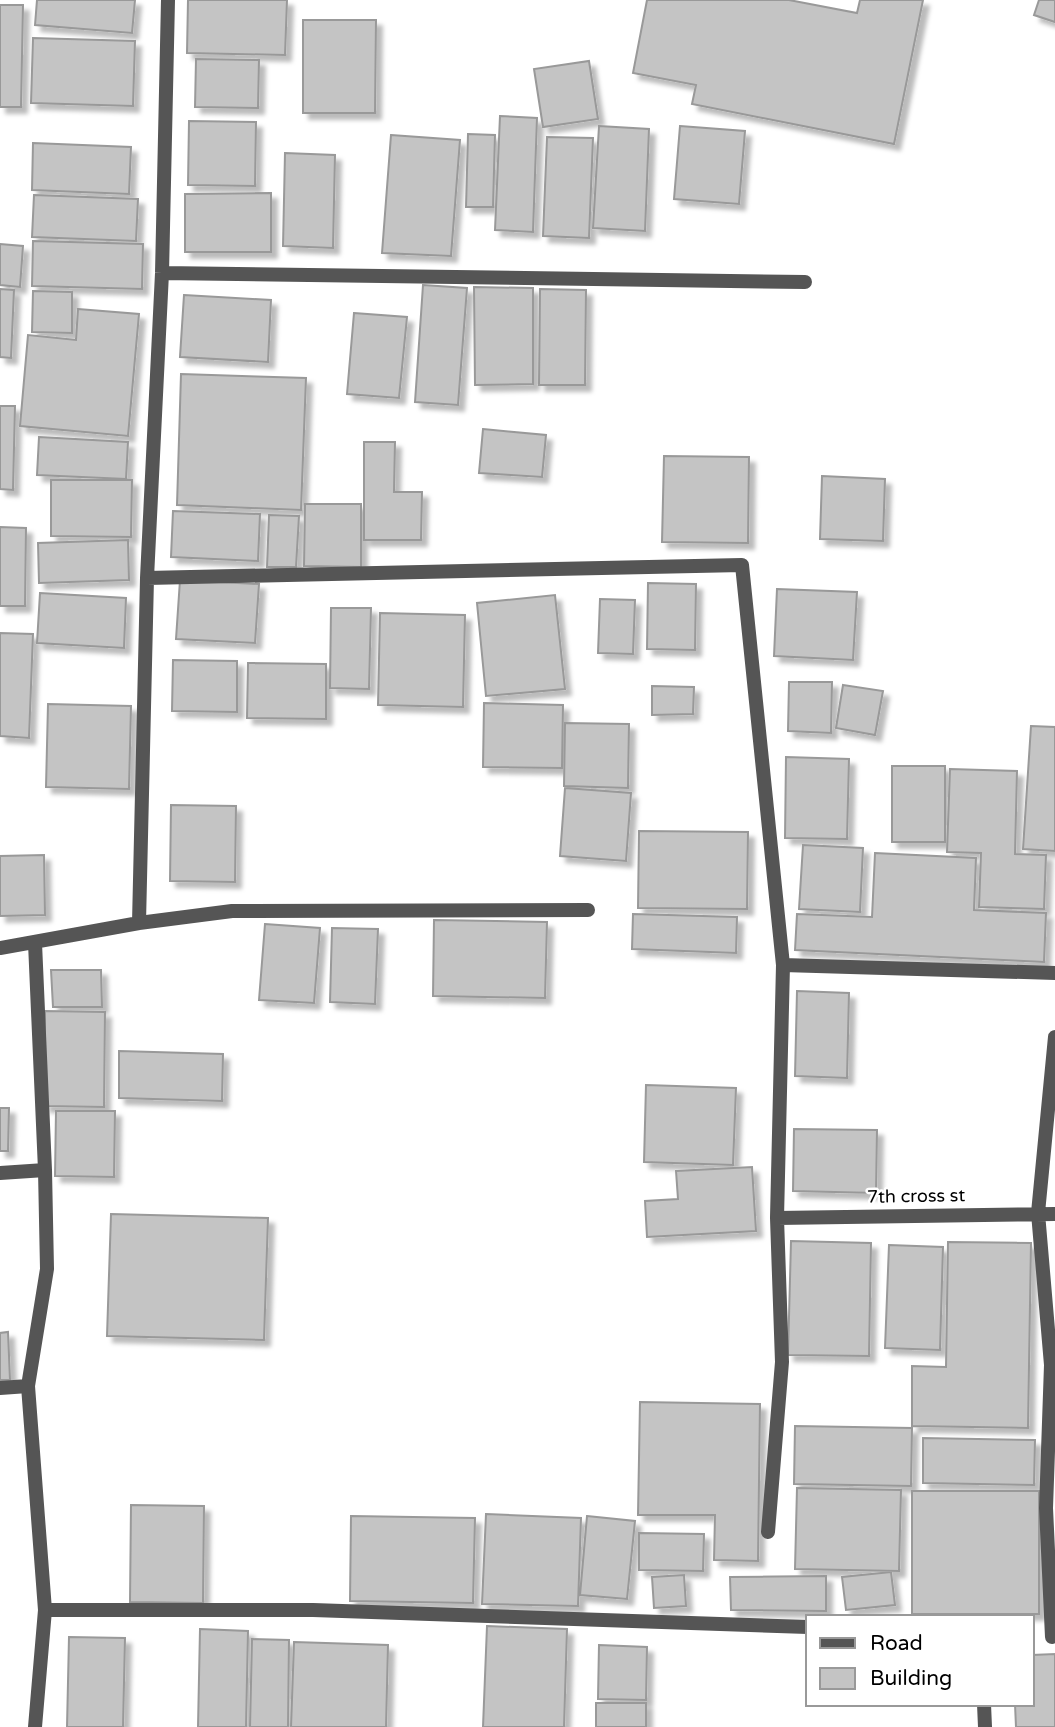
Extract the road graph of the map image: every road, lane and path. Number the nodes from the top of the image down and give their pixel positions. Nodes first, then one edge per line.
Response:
1 (168, 0) edge
2 (162, 273) junction
3 (805, 282) dead end
4 (147, 578) junction
5 (588, 910) dead end
6 (139, 923) junction
7 (35, 943) junction
8 (0, 948) edge
9 (783, 965) junction
10 (1055, 973) edge
11 (1055, 1037) edge
12 (45, 1170) junction
13 (0, 1173) edge
14 (1038, 1213) junction
15 (1055, 1214) edge
16 (777, 1218) junction
17 (28, 1386) junction
18 (0, 1388) edge
19 (768, 1532) dead end
20 (45, 1611) junction
21 (806, 1627) edge
22 (1052, 1637) dead end
23 (984, 1706) edge
24 (35, 1727) edge
25 (985, 1727) edge

1 - 2 street
2 - 3 street
2 - 4 street
4 - 6 street
4 - 9 street
5 - 6 street
6 - 7 street
7 - 8 street
7 - 12 street
9 - 10 street
9 - 16 street
11 - 14 street
12 - 13 street
12 - 17 street
14 - 15 street, 7th cross st
14 - 16 street, 7th cross st
14 - 22 street
16 - 19 street
17 - 18 street
17 - 20 street
20 - 21 street
20 - 24 street
23 - 25 street

